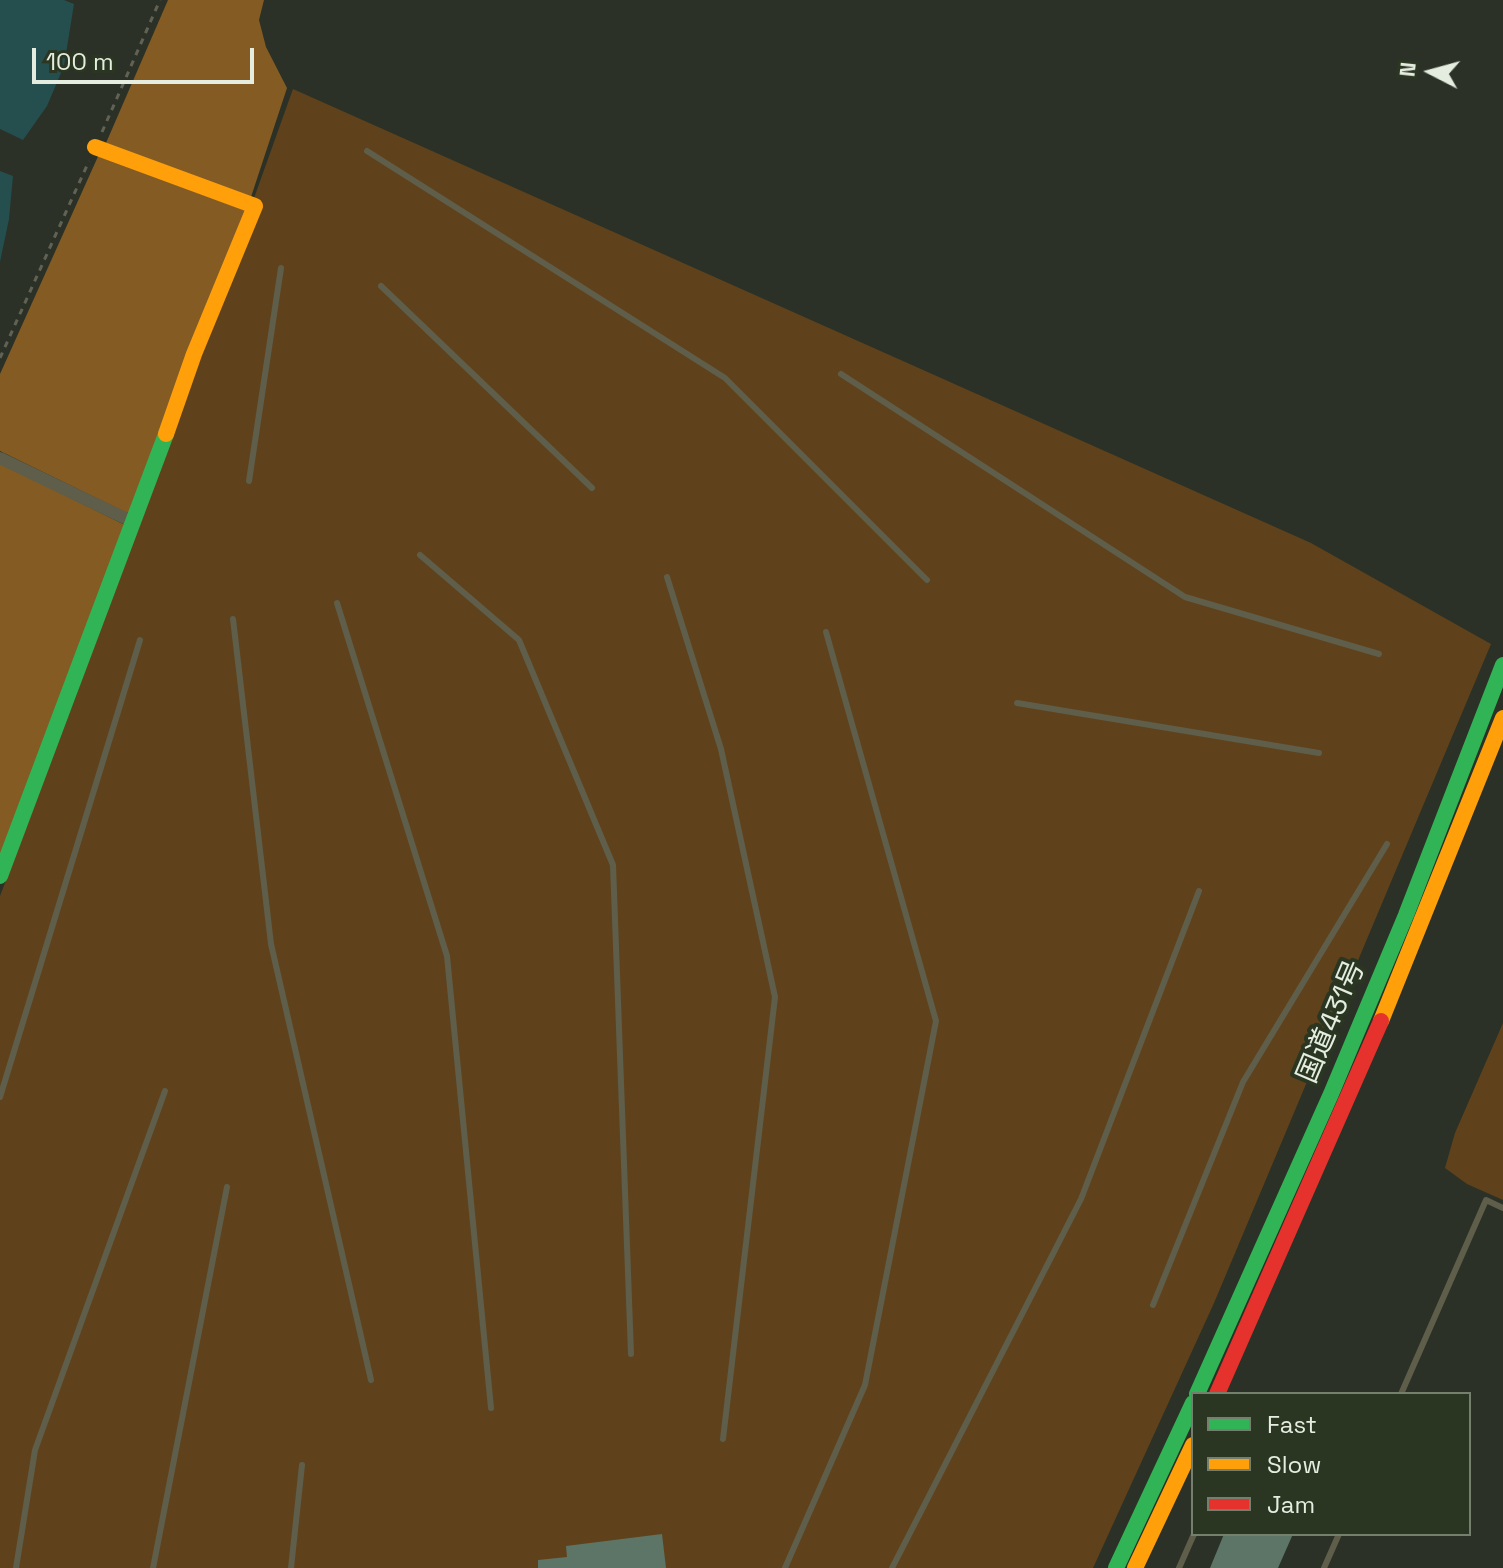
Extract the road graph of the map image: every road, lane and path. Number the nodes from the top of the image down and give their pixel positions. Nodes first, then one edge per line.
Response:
1 (160, 0) edge
2 (95, 147) junction
3 (367, 151) dead end
4 (281, 268) dead end
5 (381, 286) dead end
6 (0, 358) edge
7 (841, 374) dead end
8 (0, 458) edge
9 (249, 481) dead end
10 (592, 488) dead end
11 (133, 522) junction
12 (420, 555) dead end
13 (667, 577) dead end
14 (927, 580) dead end
15 (337, 603) dead end
16 (233, 619) dead end
17 (826, 632) dead end
18 (140, 640) dead end
19 (1379, 654) dead end
20 (1503, 665) edge
21 (1017, 703) dead end
22 (1503, 718) edge
23 (1319, 753) dead end
24 (1387, 844) dead end
25 (0, 876) edge
26 (1199, 891) dead end
27 (165, 1091) dead end
28 (0, 1097) edge
29 (227, 1187) dead end
30 (1503, 1208) edge
31 (1153, 1305) dead end
32 (631, 1354) dead end
33 (371, 1380) dead end
34 (1198, 1392) edge
35 (1218, 1392) edge
36 (1402, 1392) edge
37 (1191, 1407) edge
38 (491, 1408) dead end
39 (723, 1439) dead end
40 (1191, 1449) edge
41 (302, 1465) dead end
42 (1193, 1536) edge
43 (1338, 1536) edge
44 (16, 1568) edge
45 (153, 1568) edge
46 (291, 1568) edge
47 (785, 1568) edge
48 (892, 1568) edge
49 (1116, 1568) edge
50 (1135, 1568) edge
51 (1179, 1568) edge
52 (1324, 1568) edge

1 - 2 path
2 - 6 path
2 - 11 main road
3 - 14 lane
4 - 9 lane
5 - 10 lane
7 - 19 lane
8 - 11 street
11 - 25 main road
12 - 32 lane
13 - 39 lane
15 - 38 lane
16 - 33 lane
17 - 47 lane
18 - 28 lane
20 - 34 main road, 国道431号
21 - 23 lane
22 - 35 main road, 国道431号
24 - 31 lane
26 - 48 lane
27 - 44 lane
29 - 45 lane
30 - 36 lane
37 - 49 main road
40 - 50 main road
41 - 46 lane
42 - 51 lane
43 - 52 lane

